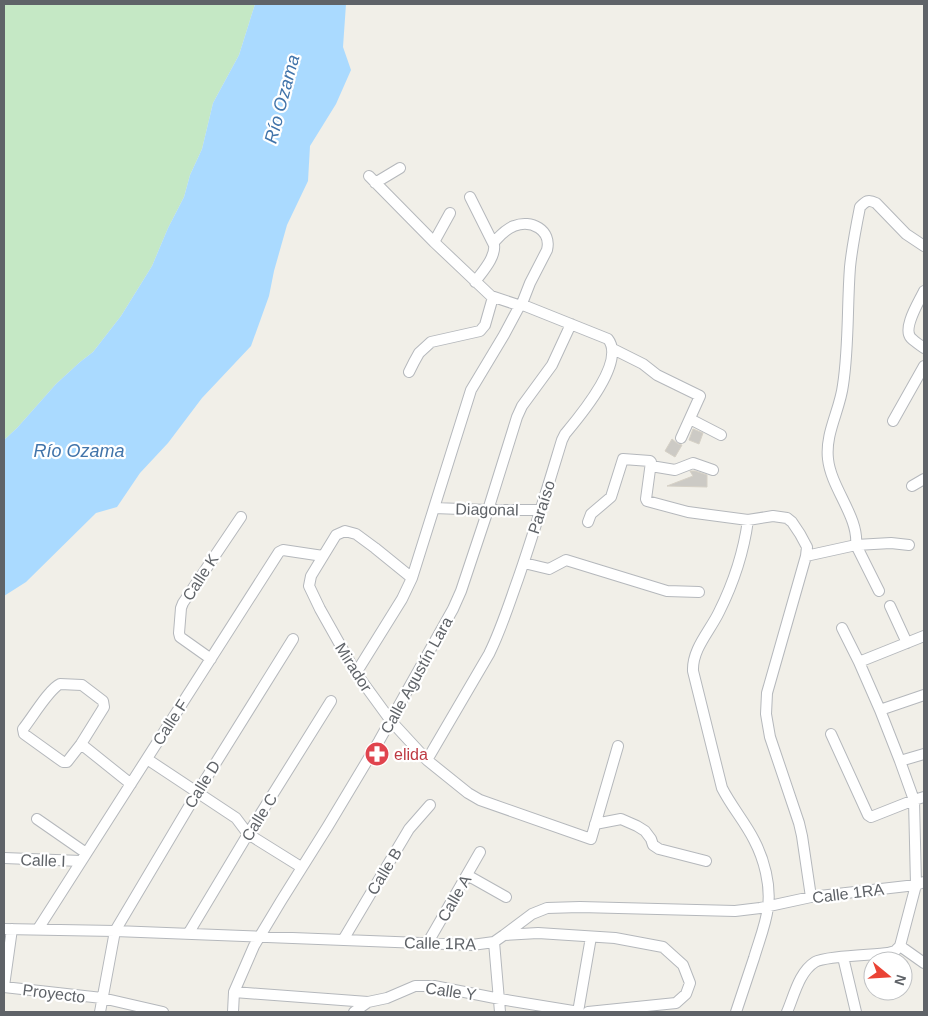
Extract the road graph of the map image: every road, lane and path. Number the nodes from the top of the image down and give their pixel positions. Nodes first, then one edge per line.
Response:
1 (400, 168) dead end
2 (470, 197) dead end
3 (450, 213) dead end
4 (434, 242) junction
5 (493, 243) junction
6 (924, 246) edge
7 (475, 282) junction
8 (924, 291) edge
9 (493, 297) junction
10 (522, 305) junction
11 (570, 324) junction
12 (924, 348) edge
13 (613, 349) junction
14 (924, 366) edge
15 (409, 372) dead end
16 (690, 419) junction
17 (893, 421) dead end
18 (720, 435) dead end
19 (681, 438) dead end
20 (651, 466) junction
21 (713, 470) dead end
22 (924, 480) edge
23 (912, 486) dead end
24 (434, 508) junction
25 (488, 510) junction
26 (540, 510) junction
27 (241, 516) dead end
28 (748, 520) junction
29 (588, 522) dead end
30 (856, 545) junction
31 (909, 545) dead end
32 (323, 556) junction
33 (806, 556) junction
34 (524, 563) junction
35 (412, 578) junction
36 (879, 591) dead end
37 (699, 592) dead end
38 (890, 606) dead end
39 (842, 628) dead end
40 (924, 636) edge
41 (293, 640) dead end
42 (907, 643) junction
43 (211, 659) junction
44 (859, 662) junction
45 (356, 673) junction
46 (924, 695) edge
47 (331, 700) dead end
48 (880, 710) junction
49 (391, 721) junction
50 (831, 734) dead end
51 (81, 744) junction
52 (618, 746) dead end
53 (924, 754) edge
54 (147, 759) junction
55 (427, 760) junction
56 (900, 761) junction
57 (130, 784) junction
58 (197, 793) junction
59 (924, 797) edge
60 (914, 800) junction
61 (430, 805) dead end
62 (37, 819) dead end
63 (595, 824) junction
64 (248, 834) junction
65 (480, 852) dead end
66 (84, 857) junction
67 (4, 858) edge
68 (706, 861) dead end
69 (301, 867) junction
70 (467, 875) junction
71 (922, 886) edge
72 (506, 897) dead end
73 (810, 897) junction
74 (768, 906) junction
75 (8, 929) edge
76 (38, 929) junction
77 (114, 931) junction
78 (188, 934) junction
79 (504, 935) junction
80 (260, 936) junction
81 (591, 937) junction
82 (343, 940) junction
83 (494, 942) junction
84 (427, 944) junction
85 (900, 946) junction
86 (843, 957) junction
87 (924, 963) edge
88 (4, 986) edge
89 (234, 992) junction
90 (102, 998) junction
91 (500, 999) junction
92 (368, 1002) junction
93 (100, 1012) edge
94 (163, 1012) edge
95 (233, 1012) edge
96 (354, 1012) edge
97 (500, 1012) edge
98 (578, 1012) edge
99 (588, 1012) edge
100 (736, 1012) edge
101 (787, 1012) edge
102 (856, 1012) edge

1 - 4 street
2 - 5 street
3 - 4 street
4 - 7 street
5 - 7 street
5 - 10 street
6 - 30 street
7 - 9 street
8 - 12 street
9 - 10 street
9 - 15 street
10 - 11 street
10 - 24 street
11 - 13 street
11 - 25 street, Calle Agustín Lara
13 - 16 street
13 - 26 street, Paraíso
14 - 17 street
16 - 18 street
16 - 19 street
20 - 21 street
20 - 28 street
20 - 29 street
22 - 23 street
24 - 25 street, Diagonal
24 - 35 street
25 - 26 street, Diagonal
25 - 49 street, Calle Agustín Lara
26 - 34 street, Paraíso
27 - 43 street, Calle K
28 - 33 street
28 - 74 street
30 - 31 street
30 - 33 street
30 - 36 street
32 - 35 street, Mirador
32 - 43 street, Calle F
32 - 45 street, Mirador
33 - 73 street
34 - 37 street
34 - 55 street, Paraíso
35 - 45 street
38 - 42 street
39 - 44 street
40 - 42 street
41 - 58 street, Calle D
42 - 44 street
43 - 54 street, Calle F
44 - 48 street
45 - 49 street, Mirador
46 - 48 street
47 - 64 street, Calle C
48 - 56 street
49 - 55 street, Mirador
49 - 69 street, Calle Agustín Lara
50 - 60 street
51 - 51 street
51 - 57 street
52 - 63 street
53 - 56 street
54 - 57 street, Calle F
54 - 58 street
55 - 63 street, Mirador
56 - 60 street
57 - 66 street, Calle F
58 - 64 street
58 - 77 street, Calle D
59 - 60 street
60 - 71 street
61 - 82 street, Calle B
62 - 66 street
63 - 68 street
64 - 69 street
64 - 78 street, Calle C
65 - 70 street, Calle A
66 - 67 street, Calle I
66 - 76 street, Calle F
69 - 80 street, Calle Agustín Lara
70 - 72 street
70 - 84 street, Calle A
71 - 73 street, Calle 1RA
71 - 85 street
73 - 74 street, Calle 1RA
74 - 79 street, Calle 1RA
74 - 100 street
75 - 76 street, Calle 1RA
75 - 88 street
76 - 77 street, Calle 1RA
77 - 78 street, Calle 1RA
77 - 90 street
78 - 80 street, Calle 1RA
79 - 81 street
79 - 83 street, Calle 1RA
80 - 82 street, Calle 1RA
80 - 89 street, Calle Agustín Lara
81 - 98 street
81 - 99 street
82 - 84 street, Calle 1RA
83 - 84 street, Calle 1RA
83 - 91 street
85 - 86 street
85 - 87 street
86 - 101 street
86 - 102 street
88 - 90 street, Proyecto
89 - 92 street, Calle Y
89 - 95 street, Calle Agustín Lara
90 - 93 street
90 - 94 street, Proyecto
91 - 92 street, Calle Y
91 - 97 street
91 - 98 street, Calle Y
92 - 96 street

